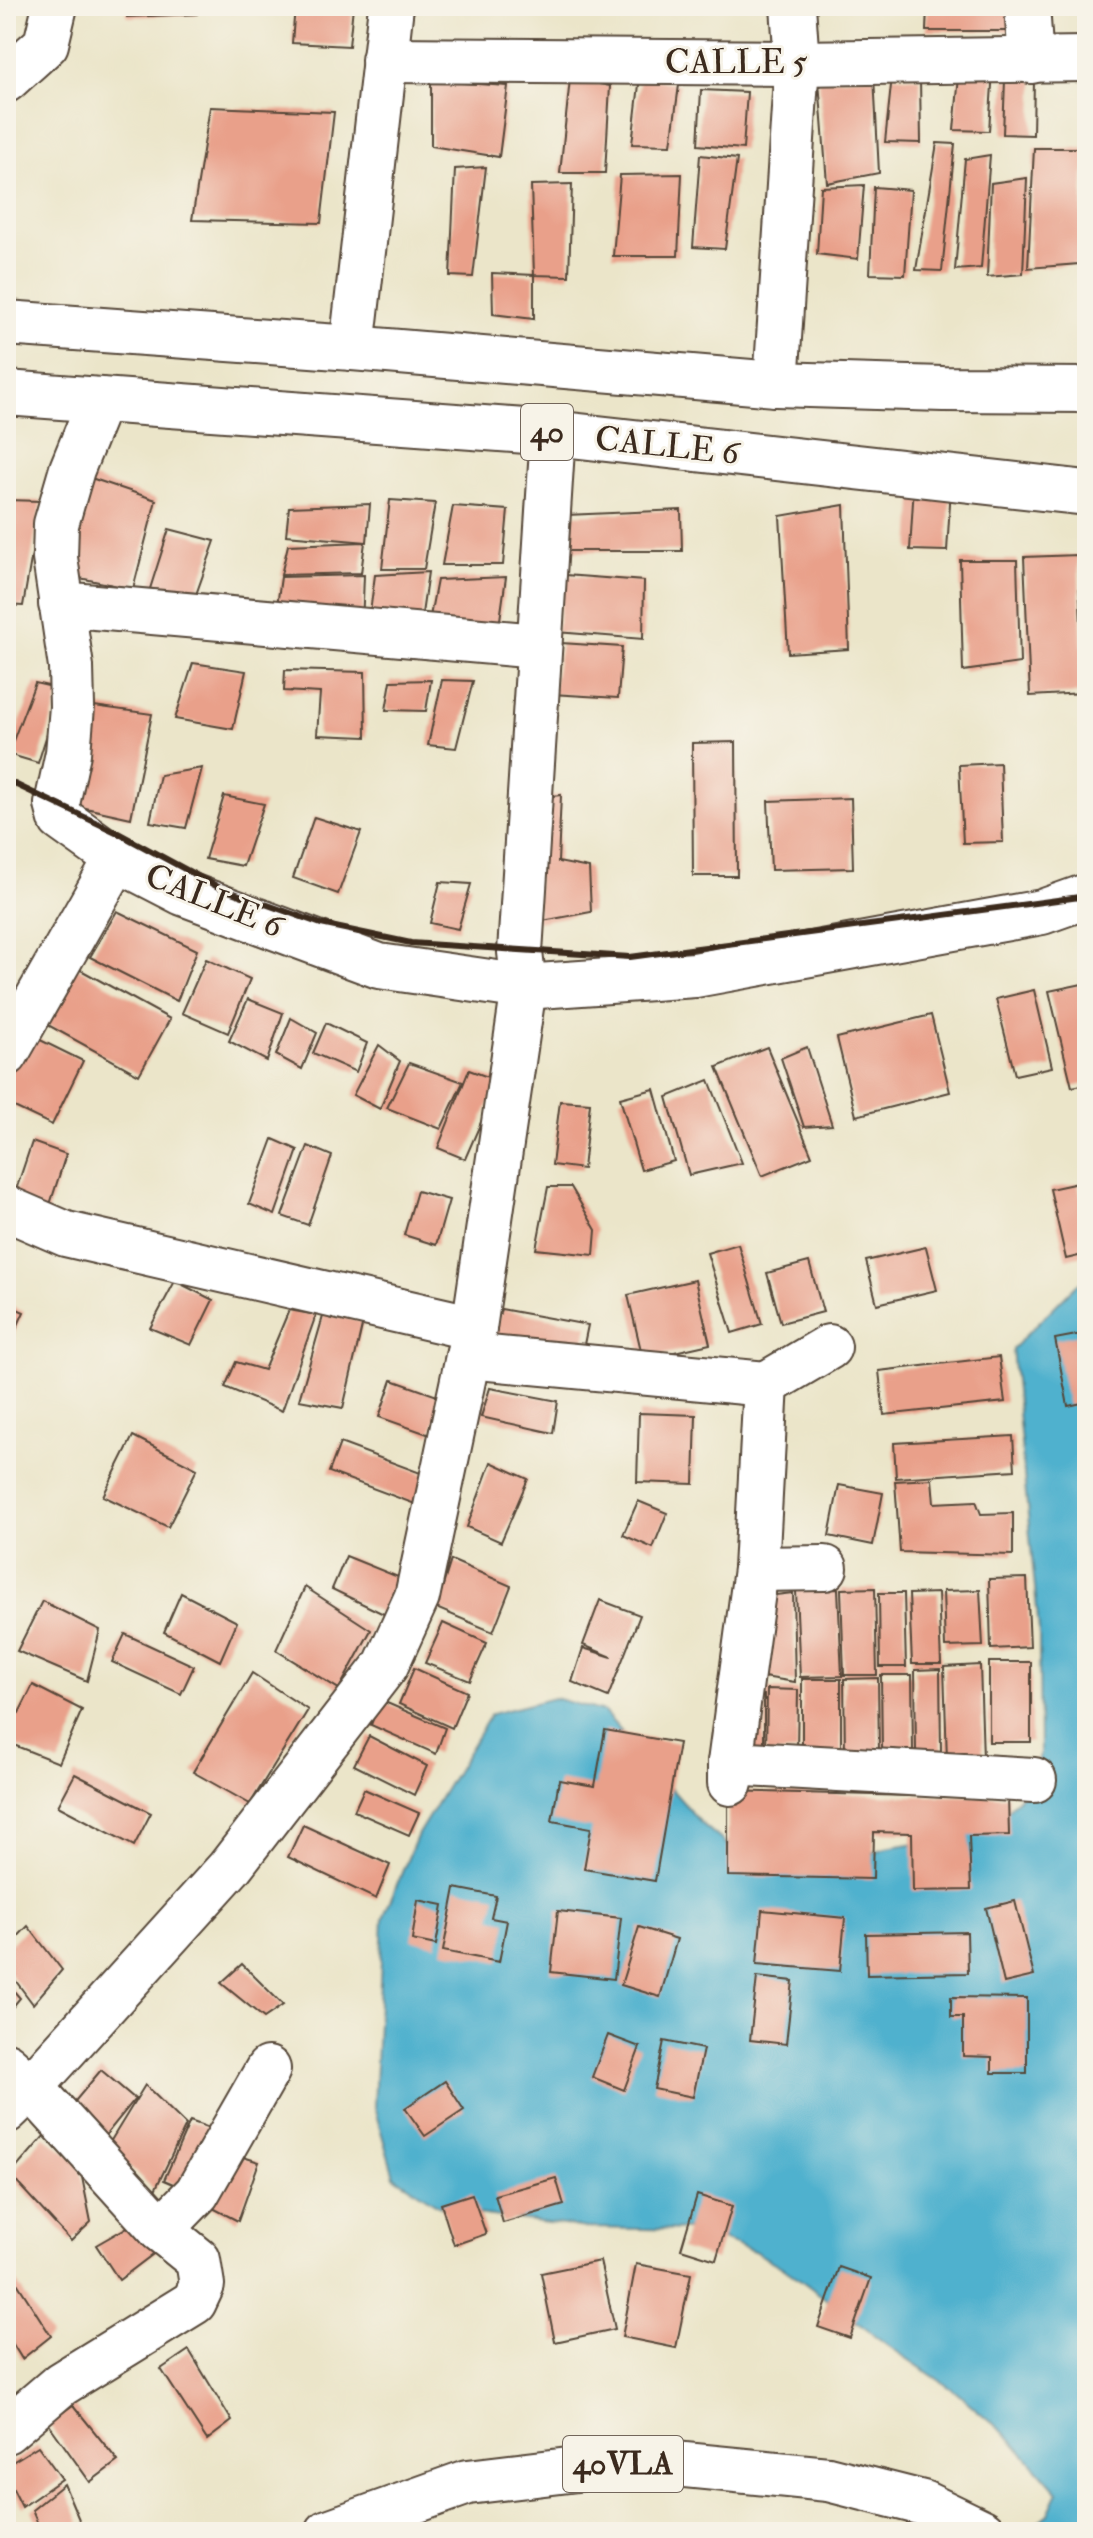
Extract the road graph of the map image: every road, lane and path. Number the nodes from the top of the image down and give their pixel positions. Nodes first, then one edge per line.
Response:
1 (55, 6) edge
2 (391, 6) edge
3 (793, 6) edge
4 (1027, 6) edge
5 (1087, 59) edge
6 (384, 60) junction
7 (1031, 61) junction
8 (797, 63) junction
9 (6, 80) edge
10 (6, 323) edge
11 (352, 348) junction
12 (776, 384) junction
13 (1087, 390) edge
14 (6, 393) edge
15 (100, 400) junction
16 (553, 433) junction
17 (1087, 493) edge
18 (61, 604) junction
19 (538, 646) junction
20 (117, 859) junction
21 (1087, 896) edge
22 (524, 987) junction
23 (6, 1054) edge
24 (6, 1208) edge
25 (471, 1342) junction
26 (829, 1347) dead end
27 (766, 1384) junction
28 (825, 1568) dead end
29 (756, 1569) junction
30 (1034, 1780) dead end
31 (268, 2069) dead end
32 (14, 2088) edge
33 (161, 2230) junction
34 (6, 2431) edge
35 (328, 2532) edge
36 (983, 2532) edge

1 - 9 main road
2 - 6 main road
3 - 8 main road
4 - 7 main road
5 - 7 main road, CALLE 5
6 - 8 main road, CALLE 5
6 - 11 main road
7 - 8 main road, CALLE 5
8 - 12 main road
10 - 11 main road, CALLE 6 / 40
11 - 12 main road, CALLE 6 / 40
12 - 13 main road, CALLE 6 / 40
14 - 15 main road, CALLE 6 / 40
15 - 16 main road, CALLE 6 / 40
15 - 18 main road
16 - 17 main road, CALLE 6 / 40
16 - 19 main road
18 - 19 main road
18 - 20 main road, CALLE 6
19 - 22 main road
20 - 22 main road, CALLE 6
20 - 23 main road
21 - 22 main road, CALLE 6
22 - 25 main road
24 - 25 main road
25 - 27 main road
25 - 32 main road
26 - 27 main road
27 - 29 main road
28 - 29 main road
29 - 30 main road
31 - 33 main road
32 - 33 main road
33 - 34 main road
35 - 36 main road, 40VLA

